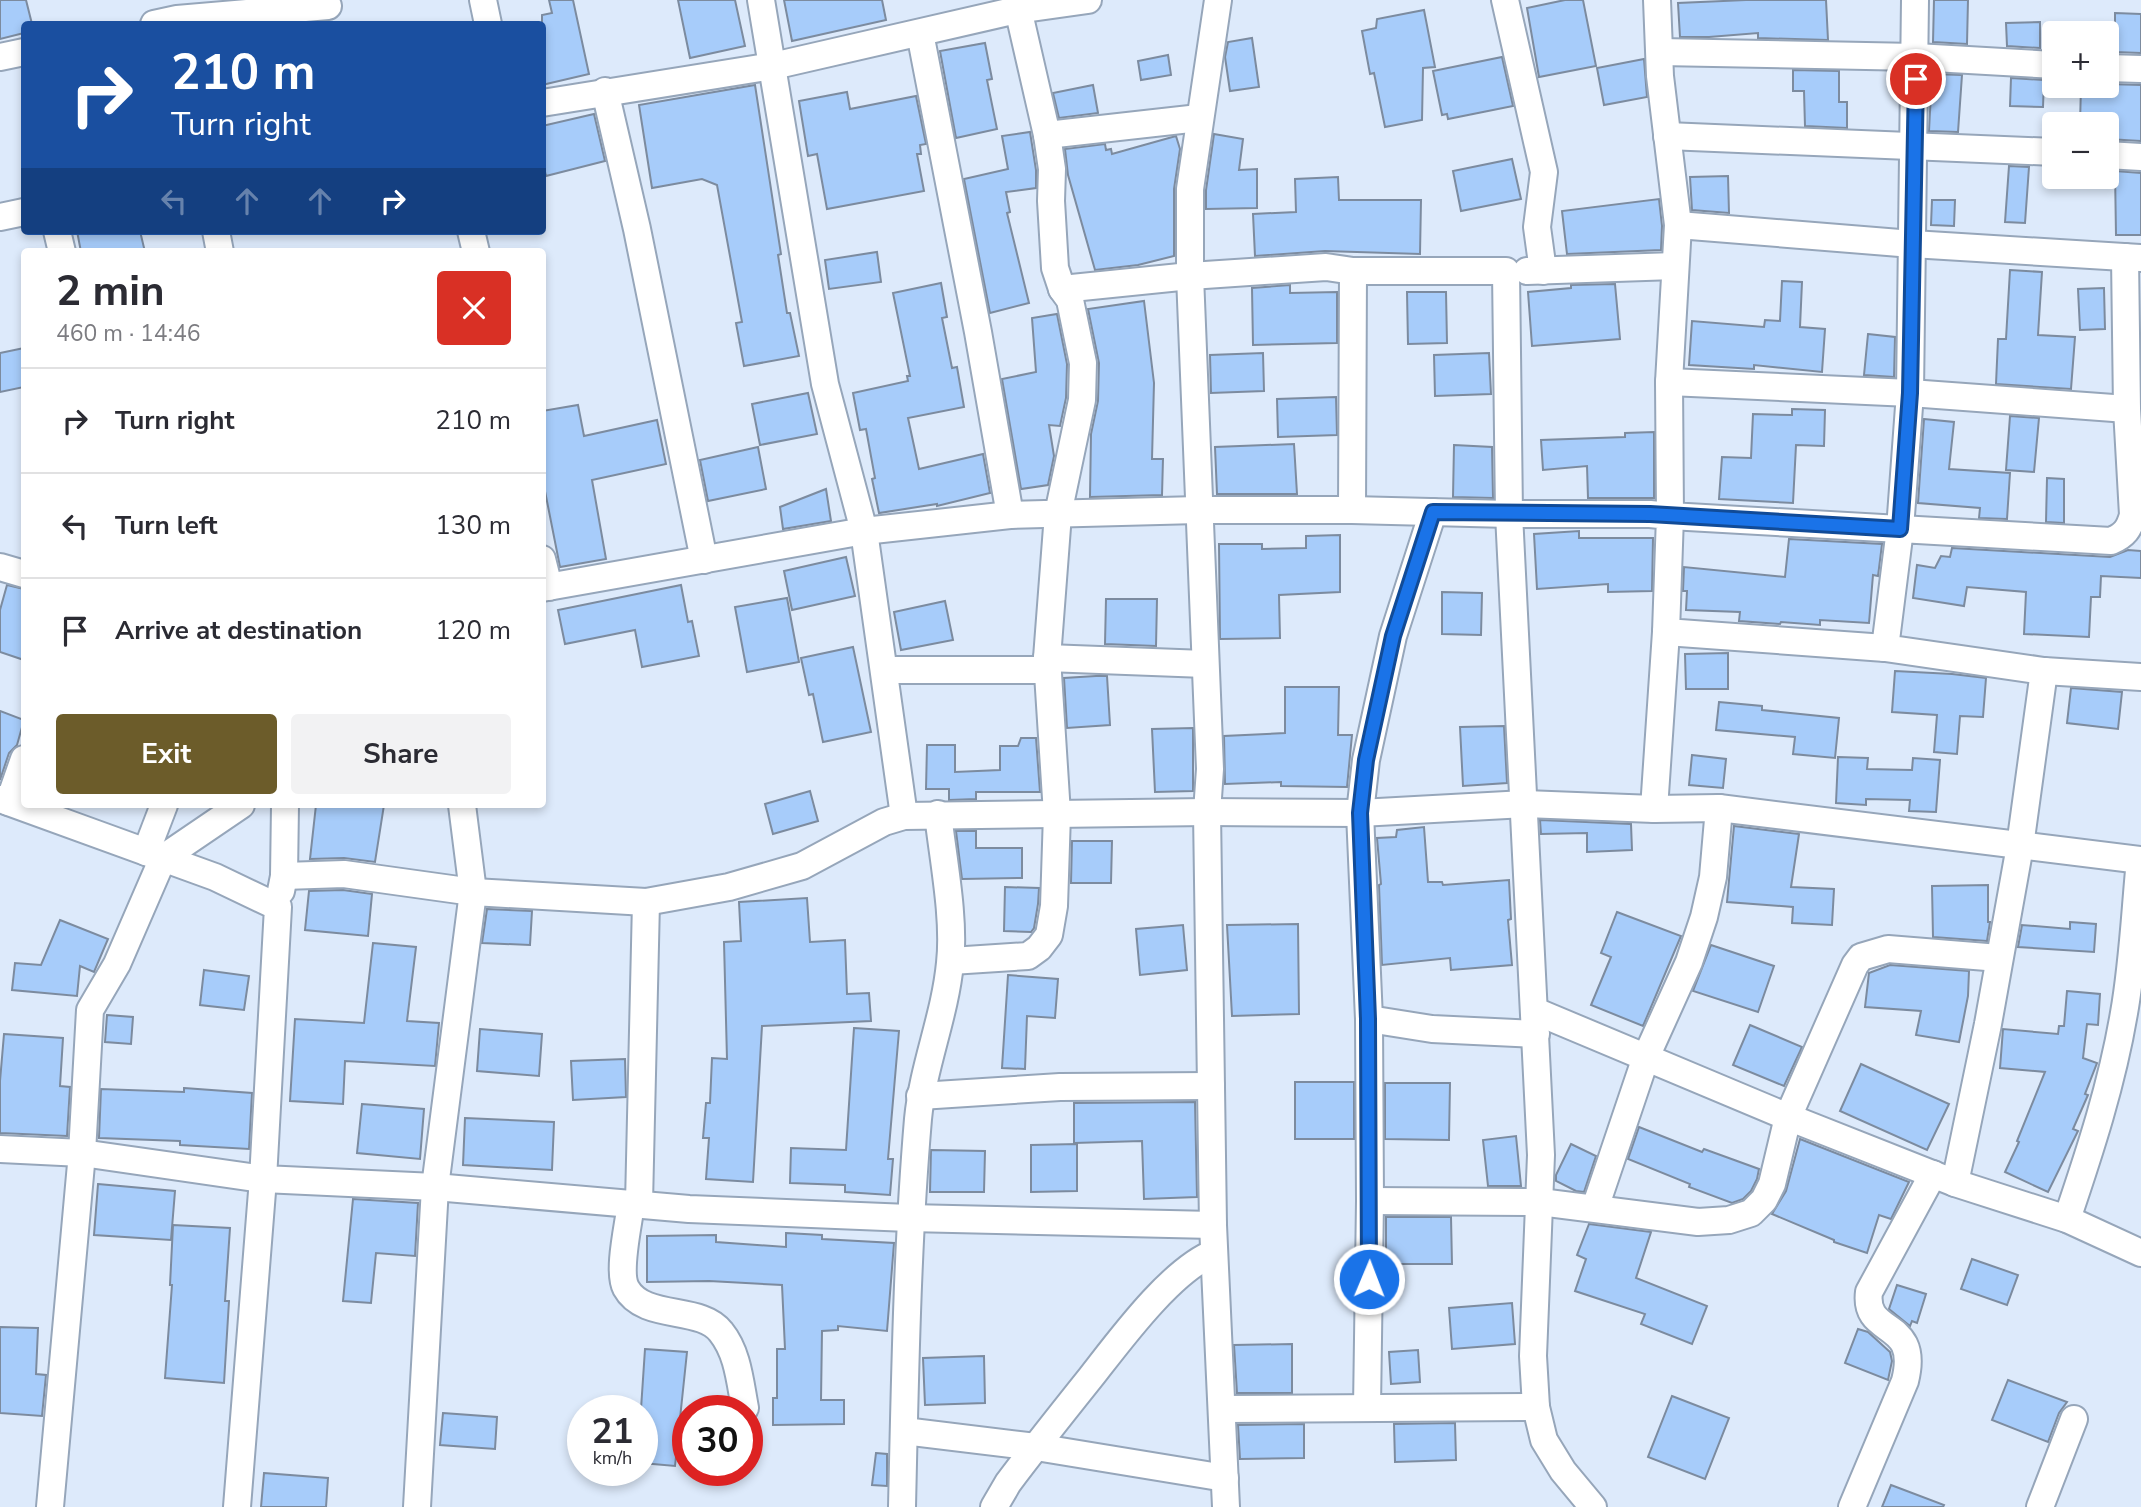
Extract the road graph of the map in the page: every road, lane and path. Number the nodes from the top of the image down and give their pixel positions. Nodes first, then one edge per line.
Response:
1 (484, 0) edge
2 (761, 0) edge
3 (1088, 0) edge
4 (1218, 0) edge
5 (1505, 0) edge
6 (1657, 0) edge
7 (1916, 0) edge
8 (1017, 5) edge
9 (329, 10) edge
10 (171, 17) edge
11 (488, 21) edge
12 (920, 33) junction
13 (1660, 52) junction
14 (21, 53) edge
15 (0, 57) edge
16 (1916, 57) junction
17 (2042, 64) edge
18 (773, 66) junction
19 (2119, 68) edge
20 (2141, 69) edge
21 (605, 92) junction
22 (546, 102) edge
23 (1199, 118) junction
24 (1047, 135) junction
25 (1667, 136) junction
26 (1915, 145) junction
27 (2042, 151) edge
28 (2119, 156) edge
29 (2141, 157) edge
30 (21, 213) edge
31 (0, 217) edge
32 (1678, 225) junction
33 (1912, 244) junction
34 (2133, 258) edge
35 (1675, 267) junction
36 (1353, 271) junction
37 (1506, 271) junction
38 (1544, 271) junction
39 (1190, 276) junction
40 (1062, 289) junction
41 (1669, 382) junction
42 (1910, 393) junction
43 (2127, 409) junction
44 (1198, 510) junction
45 (1352, 510) junction
46 (1433, 512) junction
47 (1058, 514) junction
48 (1510, 514) junction
49 (1010, 515) junction
50 (1670, 516) junction
51 (1900, 529) junction
52 (864, 531) junction
53 (704, 560) junction
54 (0, 567) edge
55 (21, 573) edge
56 (546, 587) edge
57 (1666, 632) junction
58 (1885, 648) junction
59 (1047, 664) junction
60 (1205, 664) junction
61 (885, 670) junction
62 (2044, 671) junction
63 (2141, 677) edge
64 (21, 766) edge
65 (5, 801) edge
66 (1525, 804) junction
67 (24, 808) edge
68 (163, 808) edge
69 (236, 808) edge
70 (285, 808) edge
71 (462, 808) edge
72 (1719, 808) junction
73 (1654, 809) junction
74 (1207, 812) junction
75 (1360, 813) junction
76 (938, 814) junction
77 (1057, 814) junction
78 (904, 816) junction
79 (2020, 846) junction
80 (154, 855) junction
81 (2141, 860) edge
82 (285, 876) junction
83 (473, 892) junction
84 (646, 902) junction
85 (278, 907) junction
86 (1999, 958) junction
87 (951, 961) junction
88 (1368, 1019) junction
89 (1536, 1023) junction
90 (1646, 1058) junction
91 (1211, 1086) junction
92 (920, 1096) junction
93 (1788, 1117) junction
94 (0, 1149) edge
95 (82, 1153) junction
96 (263, 1179) junction
97 (1944, 1179) junction
98 (435, 1187) junction
99 (1370, 1201) junction
100 (1540, 1202) junction
101 (635, 1203) junction
102 (1595, 1208) junction
103 (909, 1218) junction
104 (2067, 1219) junction
105 (1213, 1225) junction
106 (1214, 1253) junction
107 (2141, 1253) edge
108 (743, 1395) edge
109 (1536, 1407) junction
110 (1367, 1408) junction
111 (1222, 1409) junction
112 (2074, 1419) dead end
113 (904, 1431) junction
114 (1036, 1447) junction
115 (1225, 1478) junction
116 (50, 1507) edge
117 (237, 1507) edge
118 (417, 1507) edge
119 (902, 1507) edge
120 (994, 1507) edge
121 (1226, 1507) edge
122 (1593, 1507) edge
123 (1852, 1507) edge
124 (2040, 1507) edge

1 - 11 street
2 - 18 street
3 - 8 street
4 - 23 street
5 - 38 street
6 - 13 street
7 - 16 street
8 - 12 street
8 - 24 street
9 - 10 street
12 - 18 street
12 - 49 street
13 - 16 street
13 - 25 street
14 - 15 street
16 - 17 street
16 - 26 street
18 - 21 street
18 - 52 street
19 - 20 street
21 - 22 street
21 - 53 street
23 - 24 street
23 - 39 street
24 - 40 street
25 - 26 street
25 - 32 street
26 - 27 street
26 - 33 street
28 - 29 street
30 - 31 street
32 - 33 street
32 - 35 street
33 - 34 street
33 - 42 street
34 - 43 street
35 - 38 street
35 - 41 street
36 - 37 street
36 - 39 street
36 - 45 street
37 - 38 street
37 - 48 street
39 - 40 street
39 - 44 street
40 - 47 street
41 - 42 street
41 - 50 street
42 - 43 street
42 - 51 street
43 - 51 street
44 - 45 street
44 - 47 street
44 - 60 street
45 - 46 street
46 - 48 street
46 - 75 street
47 - 49 street
47 - 59 street
48 - 50 street
48 - 66 street
49 - 52 street
50 - 51 street
50 - 57 street
51 - 58 street
52 - 53 street
52 - 61 street
53 - 56 street
54 - 55 street
57 - 58 street
57 - 73 street
58 - 62 street
59 - 60 street
59 - 61 street
59 - 77 street
60 - 74 street
61 - 78 street
62 - 63 street
62 - 79 street
64 - 65 street
66 - 73 street
66 - 75 street
66 - 89 street
67 - 80 street
68 - 80 street
69 - 80 street
70 - 82 street
71 - 83 street
72 - 73 street
72 - 79 street
72 - 90 street
74 - 75 street
74 - 77 street
74 - 91 street
75 - 88 street
76 - 77 street
76 - 78 street
76 - 87 street
77 - 87 street
78 - 84 street
79 - 81 street
79 - 86 street
80 - 85 street
80 - 95 street
81 - 104 street
82 - 83 street
82 - 85 street
83 - 84 street
83 - 98 street
84 - 101 street
85 - 96 street
86 - 93 street
86 - 97 street
87 - 92 street
88 - 89 street
88 - 99 street
89 - 90 street
89 - 100 street
90 - 93 street
90 - 102 street
91 - 92 street
91 - 105 street
92 - 103 street
93 - 97 street
93 - 102 street
94 - 95 street
95 - 96 street
95 - 116 street
96 - 98 street
96 - 117 street
97 - 104 street
97 - 123 street
98 - 101 street
98 - 118 street
99 - 100 street
99 - 110 street
100 - 102 street
100 - 109 street
101 - 103 street
101 - 108 street
103 - 105 street
103 - 113 street
104 - 107 street
105 - 106 street
106 - 111 street
106 - 114 street
109 - 110 street
109 - 122 street
110 - 111 street
111 - 115 street
112 - 124 street
113 - 114 street
113 - 119 street
114 - 115 street
114 - 120 street
115 - 121 street

